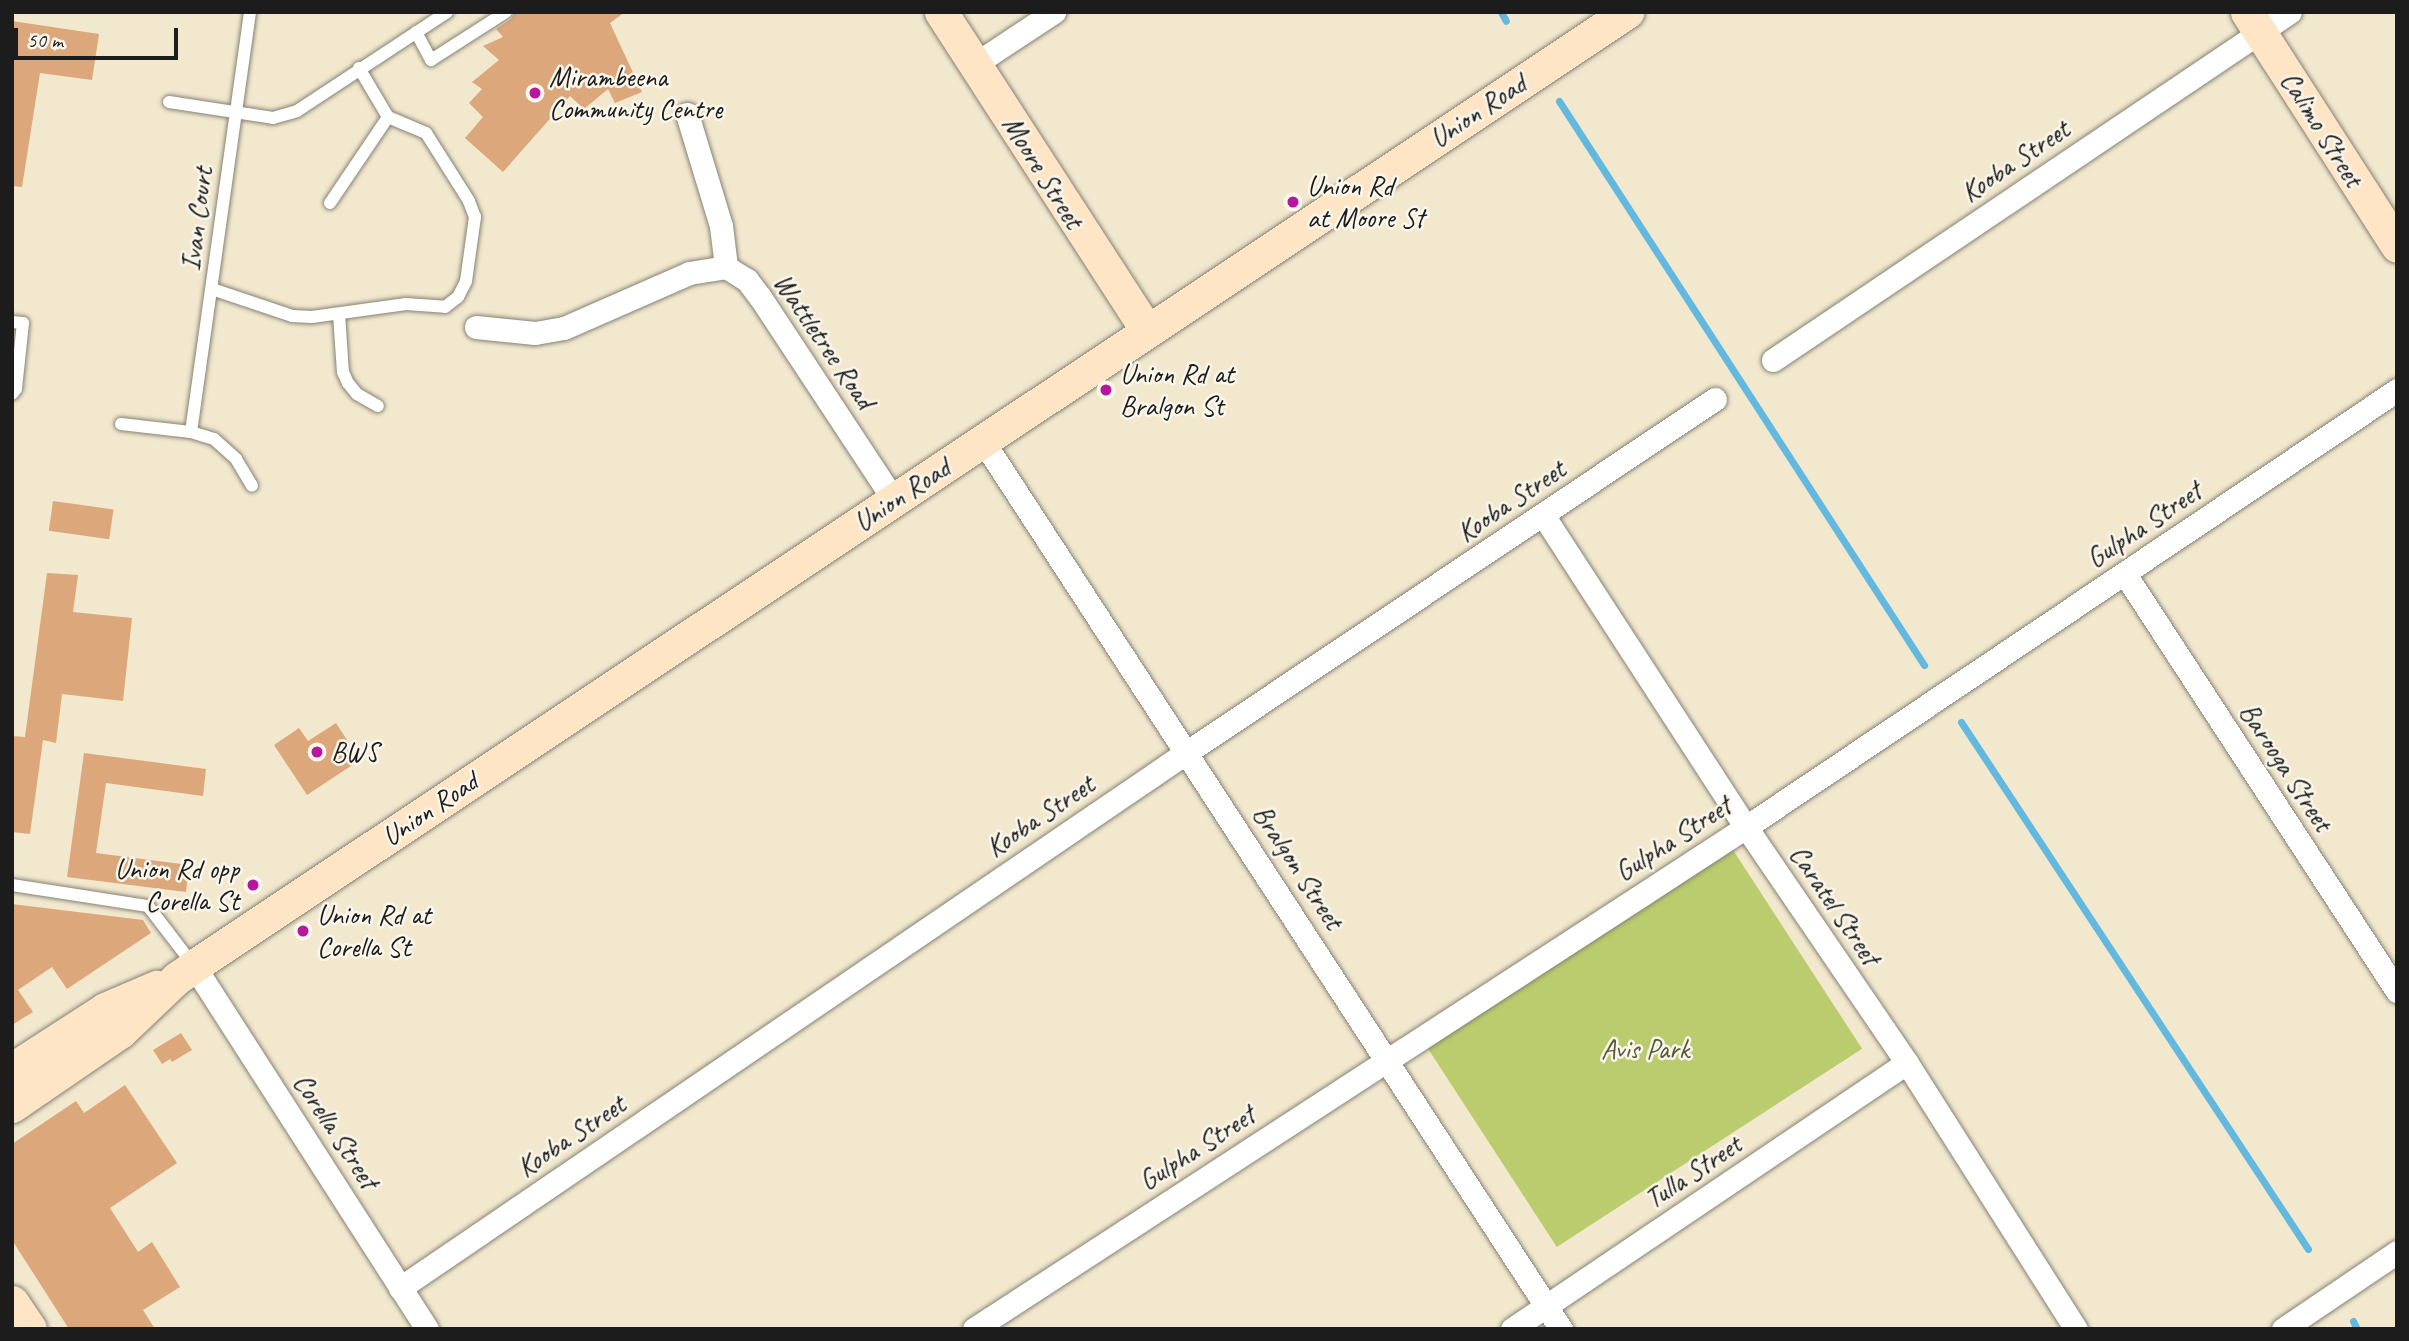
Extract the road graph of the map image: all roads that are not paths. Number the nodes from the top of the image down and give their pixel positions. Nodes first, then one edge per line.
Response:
1 (250, 12) edge
2 (447, 12) edge
3 (506, 12) edge
4 (941, 12) edge
5 (1054, 12) edge
6 (1627, 12) edge
7 (2290, 12) edge
8 (2254, 22) edge
9 (415, 32) junction
10 (975, 64) junction
11 (359, 68) junction
12 (169, 102) dead end
13 (235, 113) junction
14 (687, 114) dead end
15 (388, 117) junction
16 (330, 203) dead end
17 (2397, 246) edge
18 (726, 267) junction
19 (212, 289) junction
20 (339, 314) junction
21 (18, 322) edge
22 (476, 327) dead end
23 (1147, 330) junction
24 (1773, 360) dead end
25 (2397, 390) edge
26 (12, 394) edge
27 (1715, 398) dead end
28 (378, 406) dead end
29 (121, 424) dead end
30 (191, 432) junction
31 (983, 440) junction
32 (252, 486) dead end
33 (894, 500) junction
34 (1543, 515) junction
35 (2125, 575) junction
36 (1187, 752) junction
37 (1746, 827) junction
38 (12, 885) edge
39 (186, 972) junction
40 (2397, 991) edge
41 (1388, 1059) junction
42 (1907, 1063) junction
43 (12, 1069) edge
44 (12, 1106) edge
45 (2397, 1252) edge
46 (401, 1288) junction
47 (12, 1302) edge
48 (1546, 1307) junction
49 (30, 1329) edge
50 (427, 1329) edge
51 (974, 1329) edge
52 (1512, 1329) edge
53 (1561, 1329) edge
54 (2076, 1329) edge
55 (2283, 1329) edge

1 - 13 lane, Ivan Court
2 - 9 lane
3 - 9 lane
4 - 10 main road, Moore Street
5 - 10 street
6 - 23 main road, Union Road
7 - 8 street, Kooba Street
8 - 17 main road, Calimo Street
8 - 24 street, Kooba Street
9 - 11 lane
10 - 23 main road, Moore Street
11 - 13 lane
11 - 15 lane
12 - 13 lane
13 - 19 lane, Ivan Court
14 - 18 street
15 - 16 lane
15 - 20 lane
18 - 22 street
18 - 33 street, Wattletree Road
19 - 20 lane
19 - 30 lane, Ivan Court
20 - 28 lane
21 - 26 lane
23 - 31 main road, Union Road
25 - 35 street, Gulpha Street
27 - 34 street, Kooba Street
29 - 30 lane
30 - 32 lane
31 - 33 main road, Union Road
31 - 36 street, Bralgon Street
33 - 39 main road, Union Road
34 - 36 street, Kooba Street
34 - 37 street, Caratel Street
35 - 37 street, Gulpha Street
35 - 40 street, Barooga Street
36 - 41 street, Bralgon Street
36 - 46 street, Kooba Street
37 - 41 street, Gulpha Street
37 - 42 street, Caratel Street
38 - 39 lane
39 - 43 main road, Union Road
39 - 44 main road, Union Road
39 - 46 street, Corella Street
41 - 48 street, Bralgon Street
41 - 51 street, Gulpha Street
42 - 48 street, Tulla Street
42 - 54 street, Caratel Street
45 - 55 street
46 - 50 street, Corella Street
47 - 49 main road
48 - 52 street, Tulla Street
48 - 53 street, Bralgon Street

